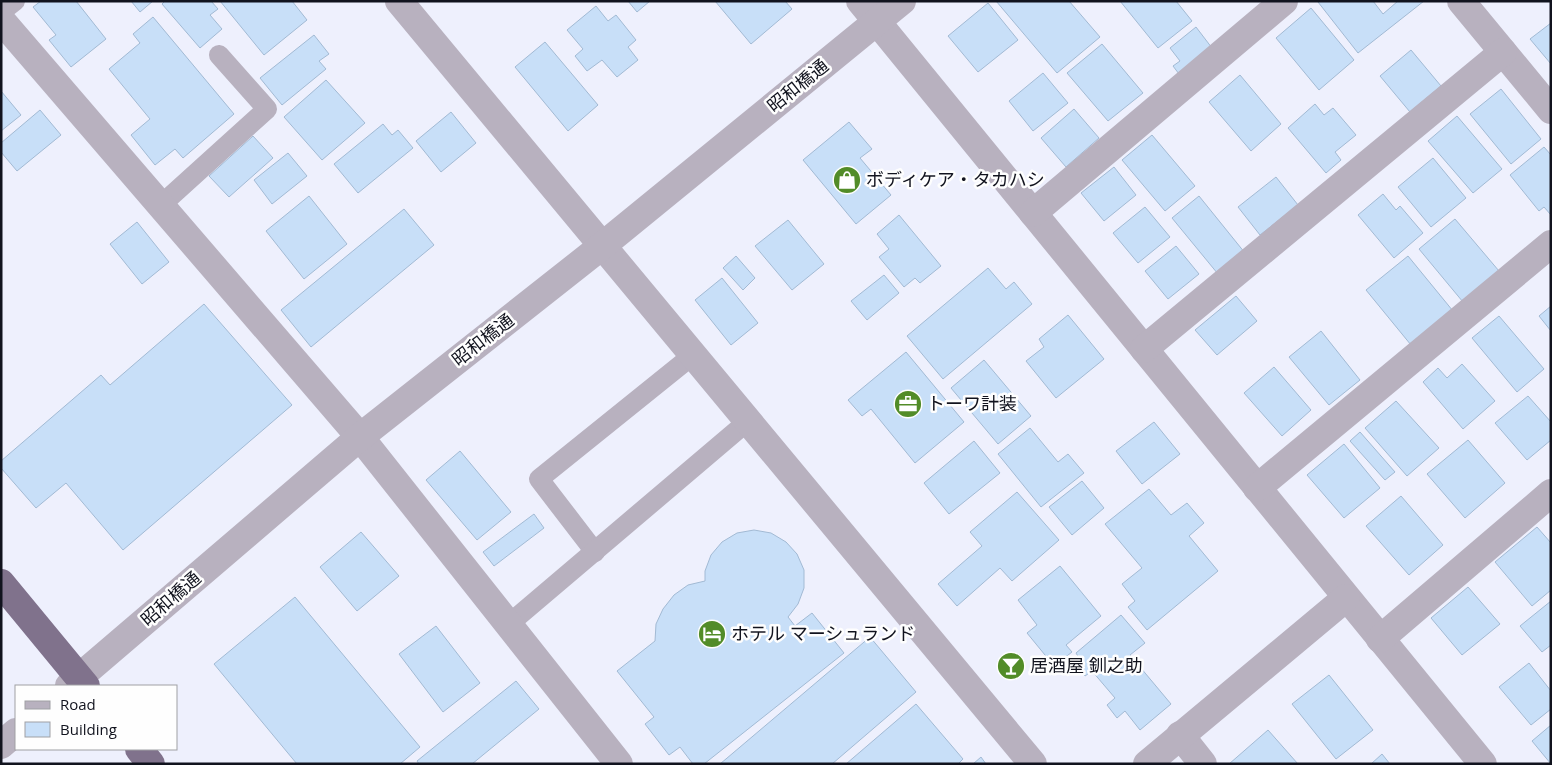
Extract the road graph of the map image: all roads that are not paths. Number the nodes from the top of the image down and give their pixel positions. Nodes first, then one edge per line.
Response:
1 (15, 1) edge
2 (399, 1) edge
3 (902, 1) edge
4 (1284, 1) edge
5 (1461, 1) edge
6 (869, 11) edge
7 (1, 12) edge
8 (1, 20) edge
9 (1503, 52) junction
10 (219, 55) dead end
11 (1551, 110) edge
12 (161, 205) junction
13 (1033, 213) junction
14 (1551, 244) edge
15 (602, 246) junction
16 (1144, 349) junction
17 (693, 355) junction
18 (748, 421) junction
19 (360, 437) junction
20 (1257, 488) junction
21 (1551, 493) edge
22 (596, 552) junction
23 (1, 583) edge
24 (1346, 598) junction
25 (509, 624) junction
26 (1380, 639) junction
27 (78, 683) edge
28 (15, 733) edge
29 (1180, 735) junction
30 (1, 745) edge
31 (140, 750) edge
32 (151, 764) edge
33 (618, 764) edge
34 (1033, 764) edge
35 (1147, 764) edge
36 (1203, 764) edge
37 (1483, 764) edge

1 - 7 lane
2 - 15 street
3 - 6 street, 昭和橋通
4 - 13 street
5 - 9 street
6 - 13 street
6 - 15 street, 昭和橋通
8 - 12 street
9 - 11 street
9 - 16 street
10 - 12 lane
12 - 19 street
13 - 16 street
14 - 20 street
15 - 17 street
15 - 19 street, 昭和橋通
16 - 20 street
17 - 18 street
17 - 22 lane
18 - 22 lane
18 - 34 street
19 - 25 street
19 - 27 street, 昭和橋通
20 - 24 street
21 - 26 street
22 - 25 lane
23 - 27 highway
24 - 26 street
24 - 29 street
25 - 33 street
26 - 37 street
28 - 30 street
29 - 35 street
29 - 36 street
31 - 32 highway

